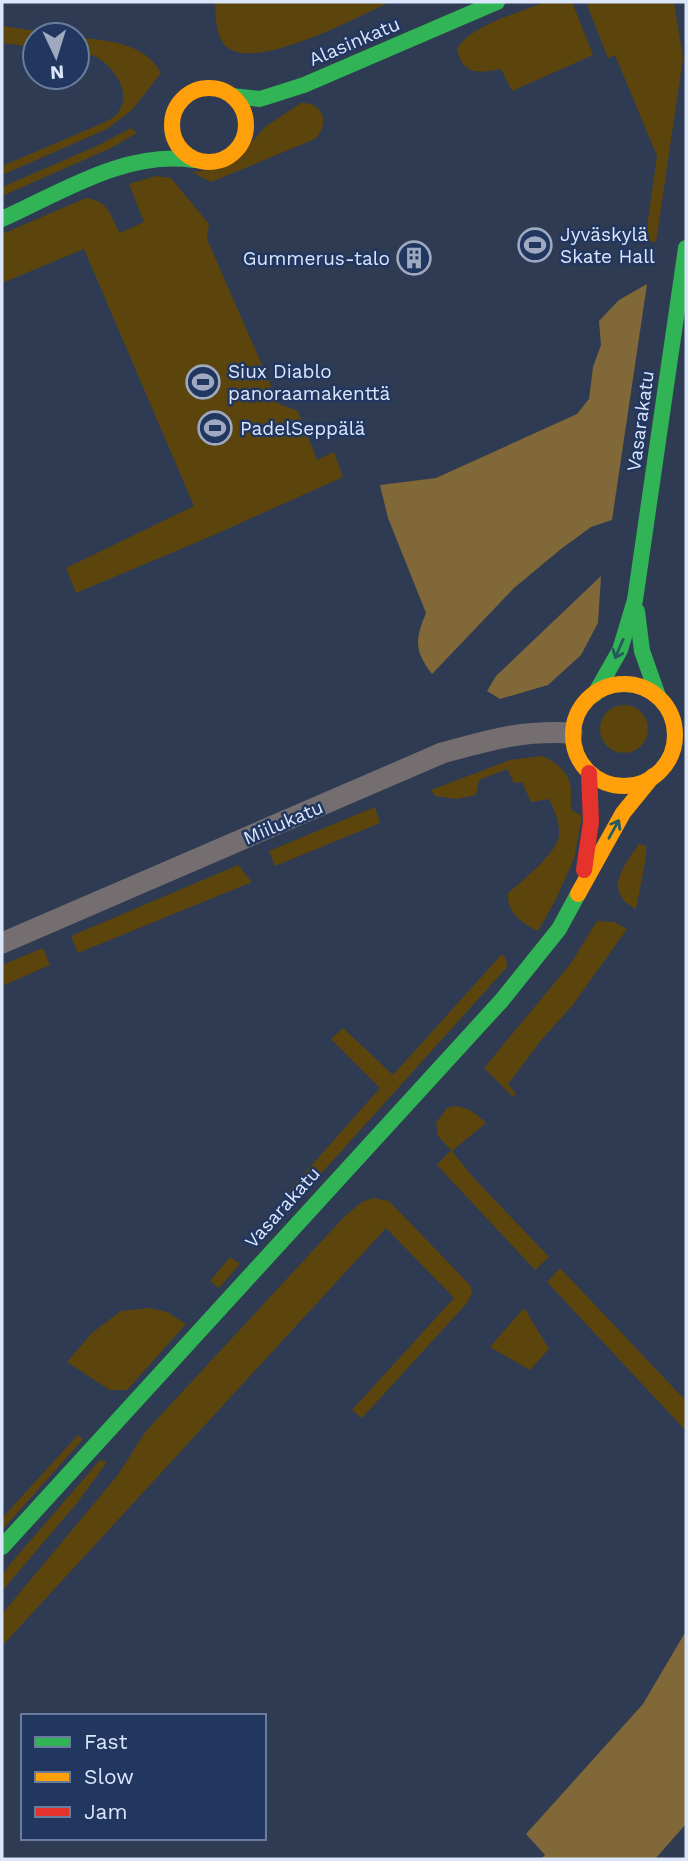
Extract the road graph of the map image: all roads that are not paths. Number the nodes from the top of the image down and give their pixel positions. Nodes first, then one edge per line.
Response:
1 (497, 2) edge
2 (304, 85) junction
3 (232, 96) junction
4 (174, 113) junction
5 (158, 130) dead end
6 (243, 140) junction
7 (141, 146) dead end
8 (194, 160) junction
9 (106, 174) junction
10 (2, 219) edge
11 (686, 248) edge
12 (635, 600) junction
13 (594, 694) junction
14 (657, 696) junction
15 (572, 733) junction
16 (589, 773) junction
17 (653, 776) junction
18 (582, 886) junction
19 (2, 943) edge
20 (2, 1547) edge

1 - 2 street, Alasinkatu
2 - 3 street, Alasinkatu
2 - 6 street, Alasinkatu
3 - 4 street
3 - 6 street
4 - 5 street
4 - 8 street
6 - 8 street
7 - 9 street
8 - 9 street
9 - 10 street
11 - 12 street, Vasarakatu
12 -> 13 street, Vasarakatu
12 - 14 street, Vasarakatu
13 - 14 street
13 - 15 street
14 - 17 street
15 - 16 street
15 - 19 street, Miilukatu
16 - 17 street
16 - 18 street, Vasarakatu
18 -> 17 street, Vasarakatu
18 - 20 street, Vasarakatu

